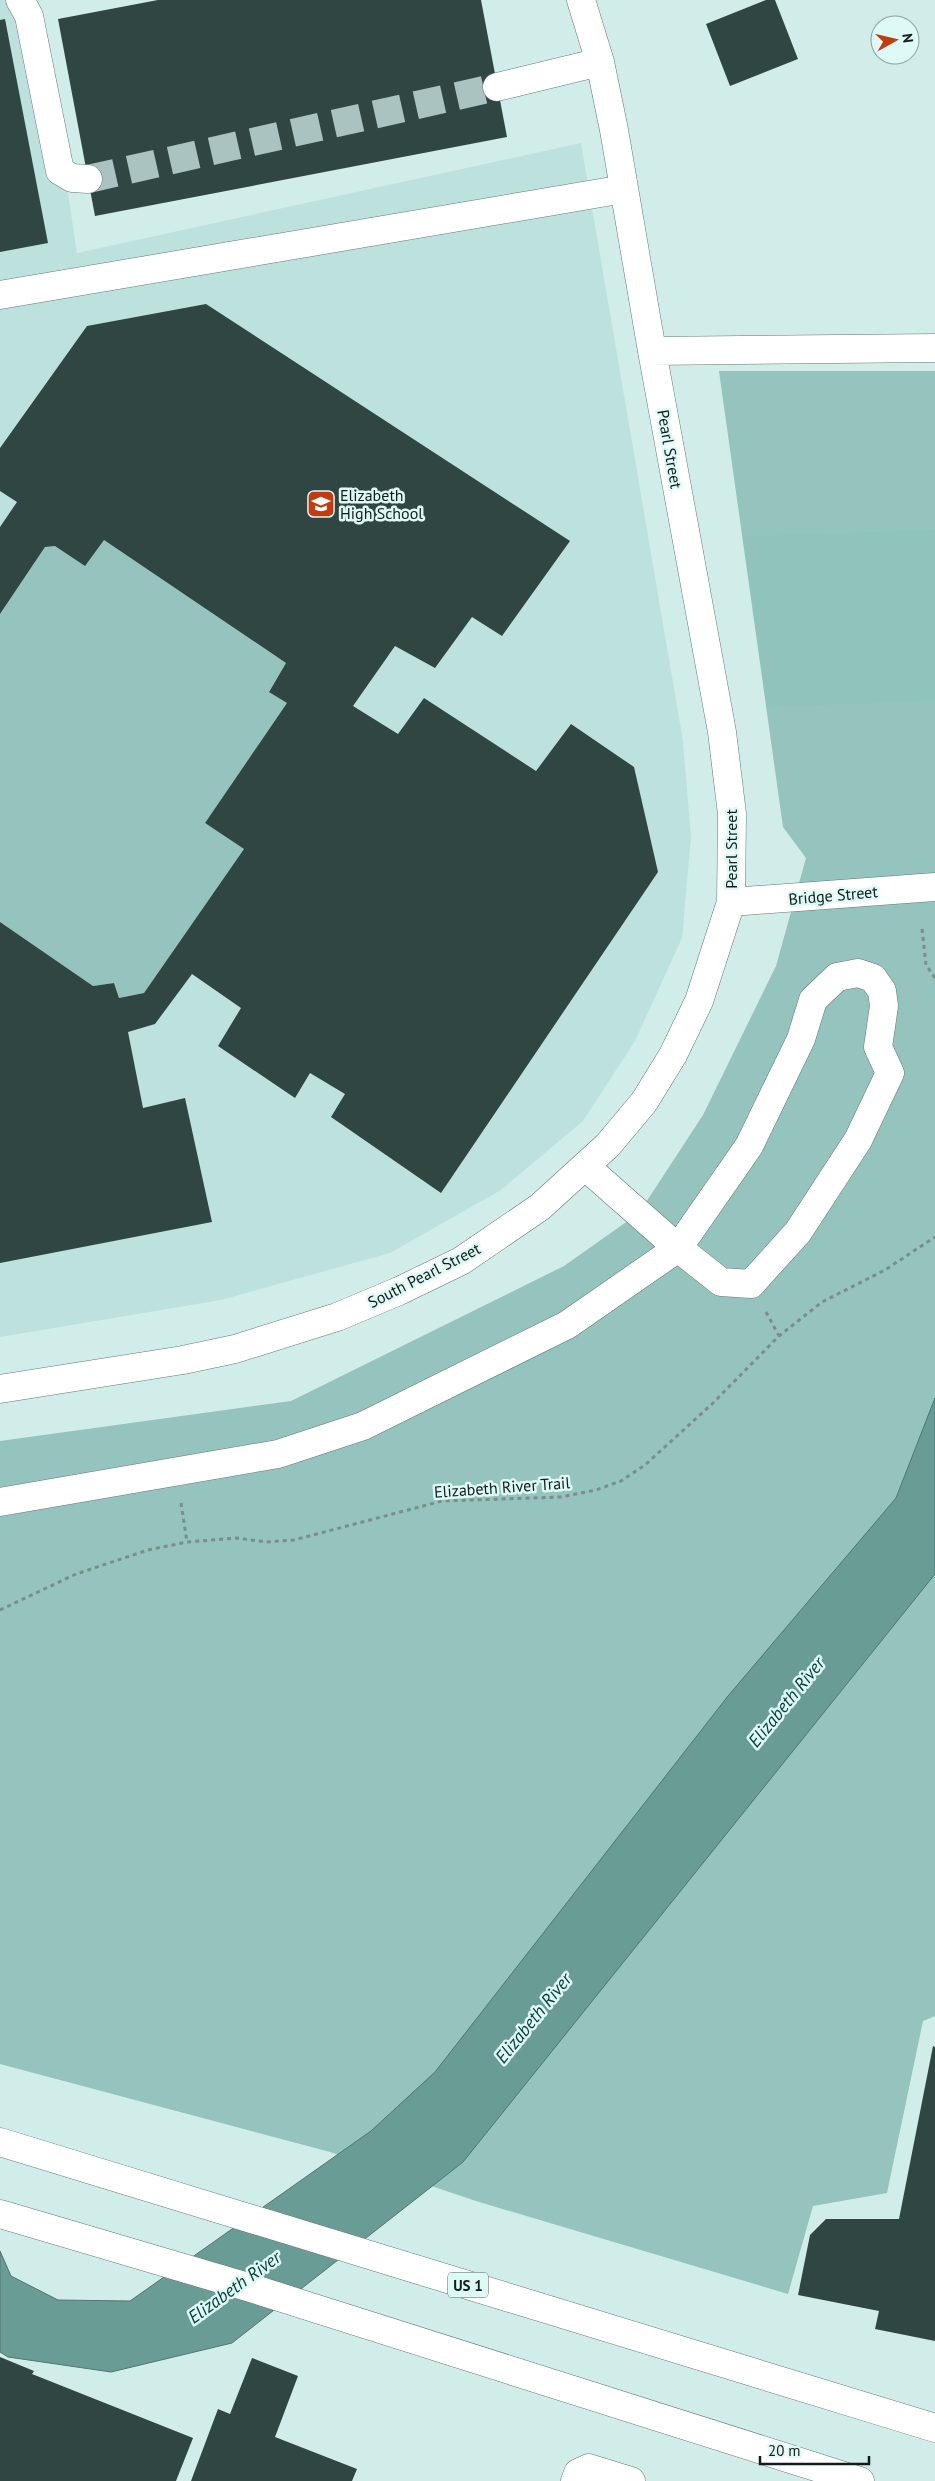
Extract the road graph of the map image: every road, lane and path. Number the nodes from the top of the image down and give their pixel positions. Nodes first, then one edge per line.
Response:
1 (20, 0) edge
2 (581, 0) edge
3 (600, 62) junction
4 (498, 87) tunnel mouth
5 (88, 179) tunnel mouth
6 (624, 189) junction
7 (0, 295) edge
8 (935, 348) edge
9 (652, 351) junction
10 (935, 887) edge
11 (731, 902) junction
12 (922, 929) dead end
13 (935, 978) edge
14 (586, 1167) junction
15 (935, 1237) edge
16 (678, 1248) junction
17 (0, 1389) edge
18 (176, 1472) junction
19 (0, 1502) edge
20 (187, 1542) junction
21 (0, 1610) edge
22 (0, 2142) edge
23 (0, 2214) edge
24 (935, 2428) edge
25 (575, 2481) edge
26 (631, 2481) edge
27 (860, 2481) edge

1 - 5 main road
2 - 3 main road, Pearl Street
3 - 4 main road
3 - 6 main road, Pearl Street
6 - 7 main road
6 - 9 main road, Pearl Street
8 - 9 main road
9 - 11 main road, Pearl Street
10 - 11 main road, Bridge Street
11 - 14 main road, South Pearl Street
12 - 13 path
14 - 16 main road
14 - 17 main road, South Pearl Street
15 - 20 path, Elizabeth River Trail
16 - 16 main road
16 - 18 main road
18 - 19 main road
18 - 20 path
20 - 21 path, Elizabeth River Trail
22 - 24 main road, US 1
23 - 27 main road
25 - 26 main road

